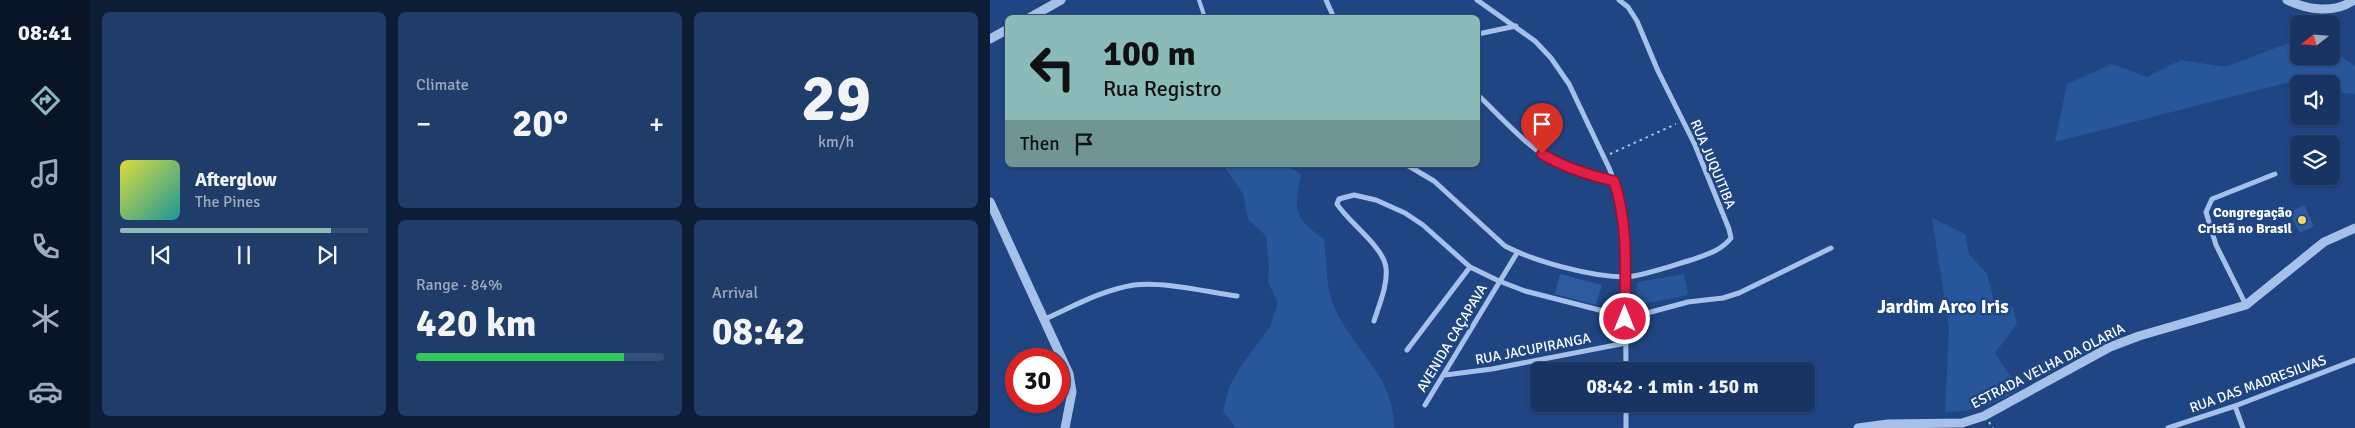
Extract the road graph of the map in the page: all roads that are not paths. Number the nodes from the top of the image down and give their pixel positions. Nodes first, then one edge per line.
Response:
1 (1061, 0) edge
2 (1199, 0) edge
3 (1326, 0) edge
4 (1477, 0) edge
5 (1619, 0) edge
6 (2287, 0) edge
7 (2354, 2) edge
8 (1034, 15) edge
9 (1203, 15) edge
10 (1333, 15) edge
11 (1516, 26) junction
12 (1005, 31) edge
13 (1480, 34) edge
14 (990, 39) edge
15 (1480, 97) edge
16 (1410, 167) edge
17 (2275, 174) dead end
18 (1614, 181) junction
19 (990, 202) edge
20 (2355, 228) edge
21 (1831, 248) dead end
22 (1517, 253) junction
23 (1470, 267) junction
24 (1625, 277) junction
25 (1499, 281) junction
26 (1236, 296) dead end
27 (2246, 304) junction
28 (1045, 319) junction
29 (1625, 319) junction
30 (1374, 322) dead end
31 (1626, 343) junction
32 (1407, 350) dead end
33 (2355, 360) edge
34 (1626, 362) edge
35 (1445, 375) junction
36 (1425, 405) dead end
37 (2235, 406) junction
38 (1626, 412) edge
39 (1065, 428) edge
40 (1626, 428) edge
41 (1858, 428) edge
42 (2168, 428) edge
43 (2243, 428) edge

1 - 8 street
2 - 9 lane
3 - 10 street
4 - 11 street
5 - 24 street, RUA JUQUITIBA
6 - 7 street
11 - 13 street
11 - 18 street
12 - 14 street
15 - 18 street
16 - 22 street
17 - 27 street
18 - 24 street
19 - 28 street
20 - 27 street, ESTRADA VELHA DA OLARIA
21 - 29 street
22 - 24 street
22 - 25 street, AVENIDA CAÇAPAVA
23 - 25 street
23 - 30 street
23 - 32 street
24 - 29 street
25 - 29 street
25 - 35 street, AVENIDA CAÇAPAVA
26 - 28 street
27 - 41 street, ESTRADA VELHA DA OLARIA
28 - 39 street
29 - 31 street
31 - 34 street
31 - 35 street, RUA JACUPIRANGA
33 - 37 street, RUA DAS MADRESILVAS
35 - 36 street, AVENIDA CAÇAPAVA
37 - 42 street, RUA DAS MADRESILVAS
37 - 43 street
38 - 40 street

